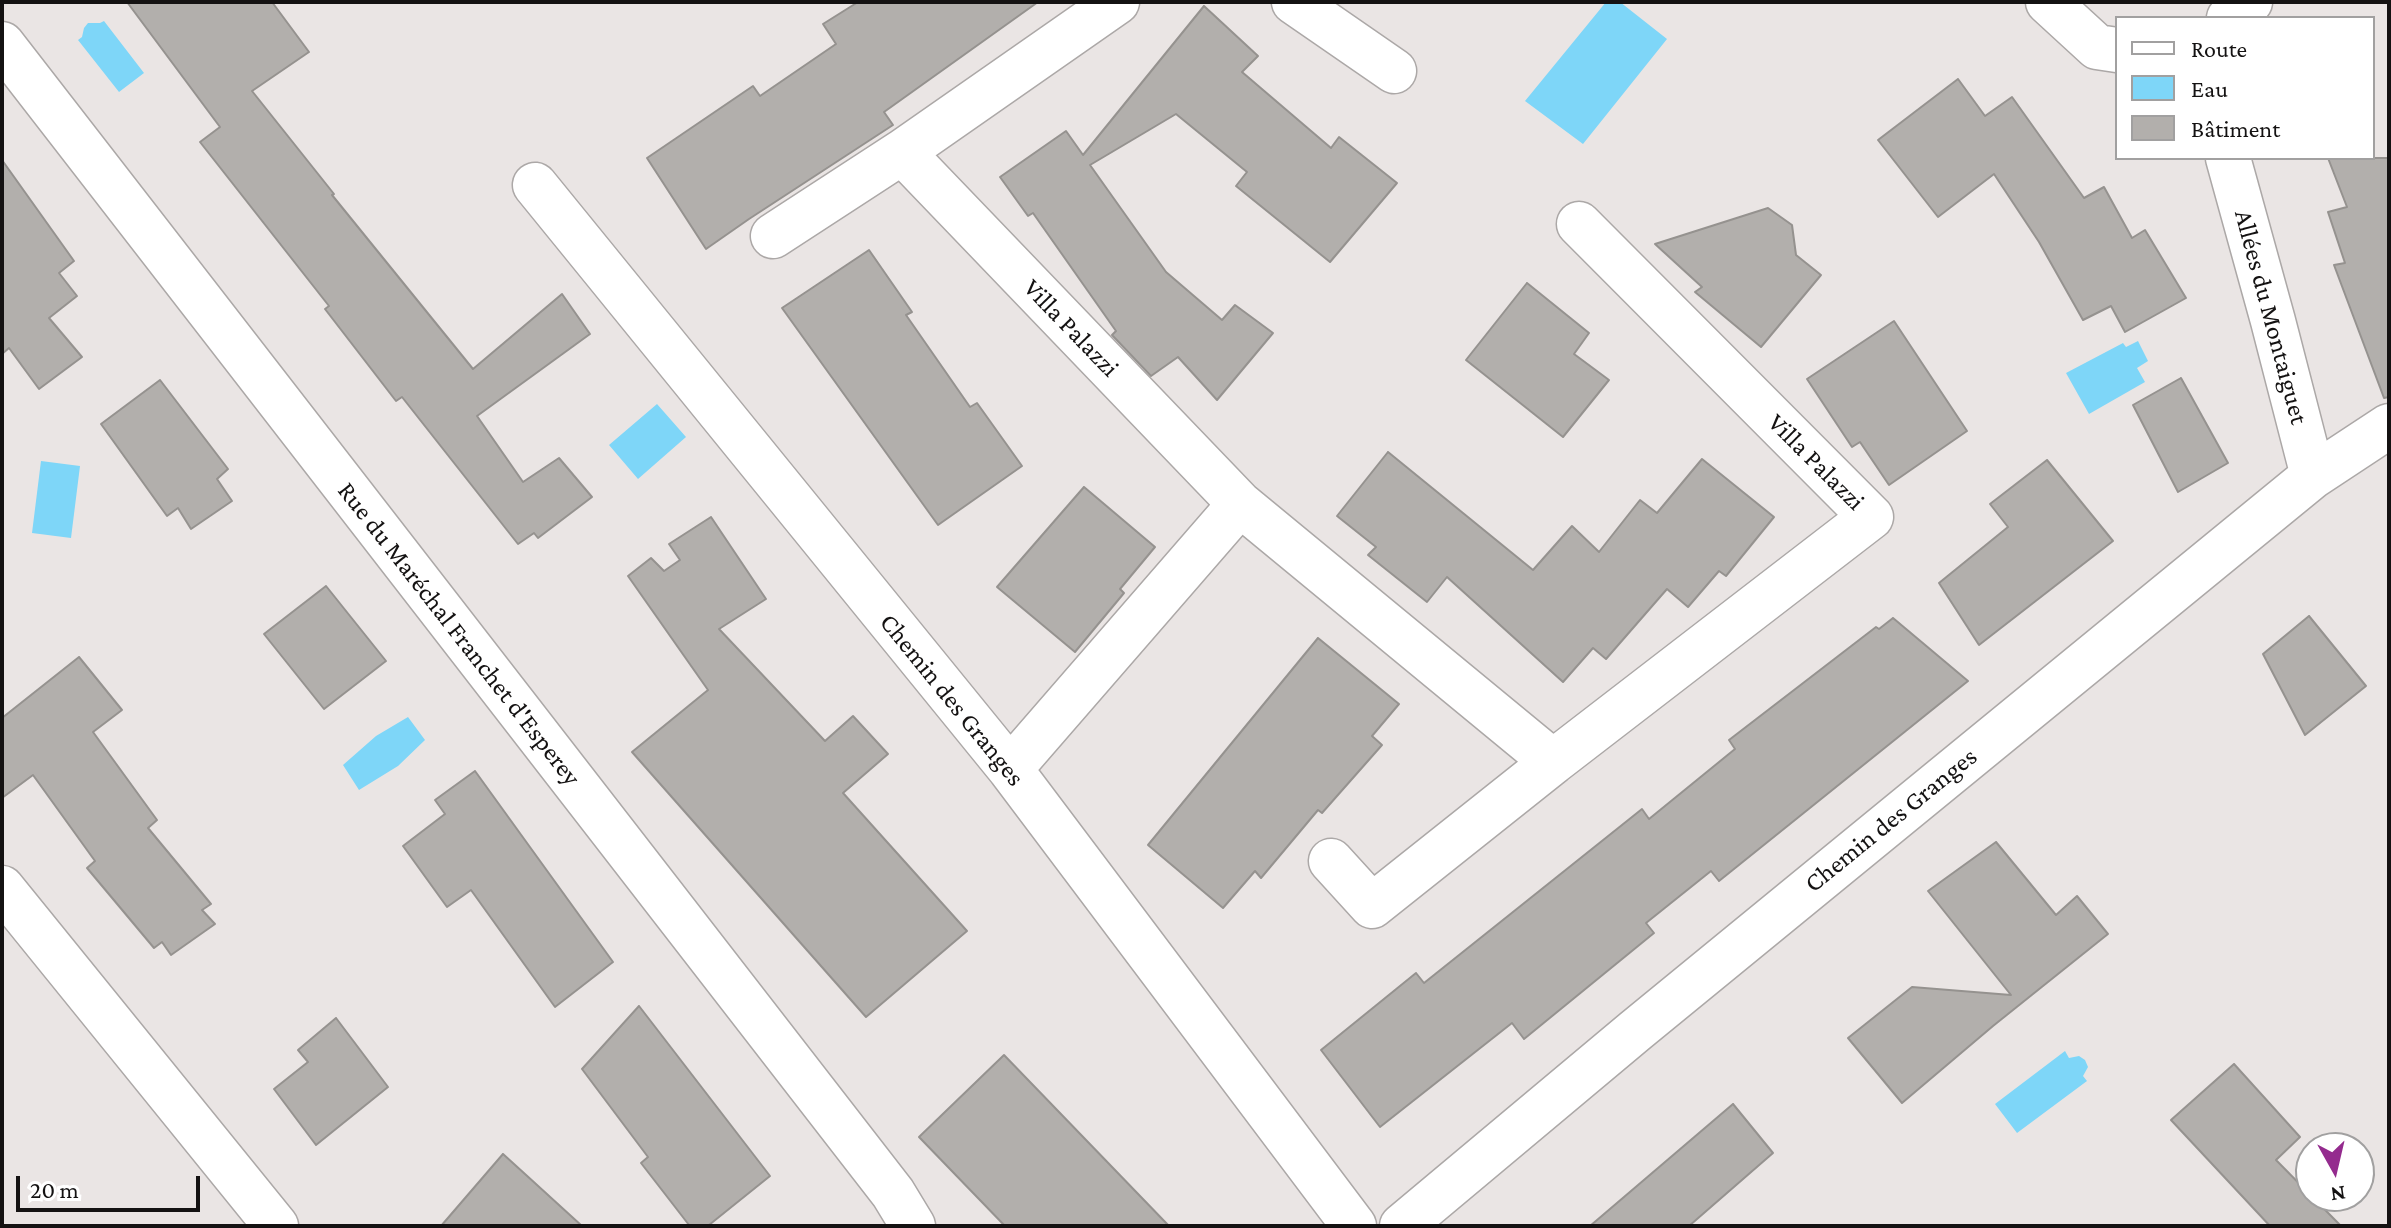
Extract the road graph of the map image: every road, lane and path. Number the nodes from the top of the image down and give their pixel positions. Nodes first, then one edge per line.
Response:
1 (1117, 2) edge
2 (1294, 2) edge
3 (2048, 2) edge
4 (2250, 2) edge
5 (2232, 16) edge
6 (2, 44) edge
7 (2115, 50) edge
8 (1394, 71) dead end
9 (902, 152) junction
10 (2229, 160) edge
11 (535, 185) dead end
12 (1579, 224) dead end
13 (773, 236) dead end
14 (2389, 426) edge
15 (2313, 476) junction
16 (1240, 504) junction
17 (1553, 762) junction
18 (1010, 769) junction
19 (1331, 861) dead end
20 (2, 888) edge
21 (276, 1226) edge
22 (913, 1226) edge
23 (1354, 1226) edge
24 (1402, 1226) edge

1 - 9 street
2 - 8 street
3 - 7 street
4 - 5 street
6 - 22 street, Rue du Maréchal Franchet d'Esperey
9 - 13 street
9 - 16 street, Villa Palazzi
10 - 15 street, Allées du Montaiguet
11 - 18 street, Chemin des Granges
12 - 17 street, Villa Palazzi
14 - 15 street, Chemin des Granges
15 - 24 street, Chemin des Granges
16 - 17 street, Villa Palazzi
16 - 18 street
17 - 19 street, Villa Palazzi
18 - 23 street, Chemin des Granges
20 - 21 street

